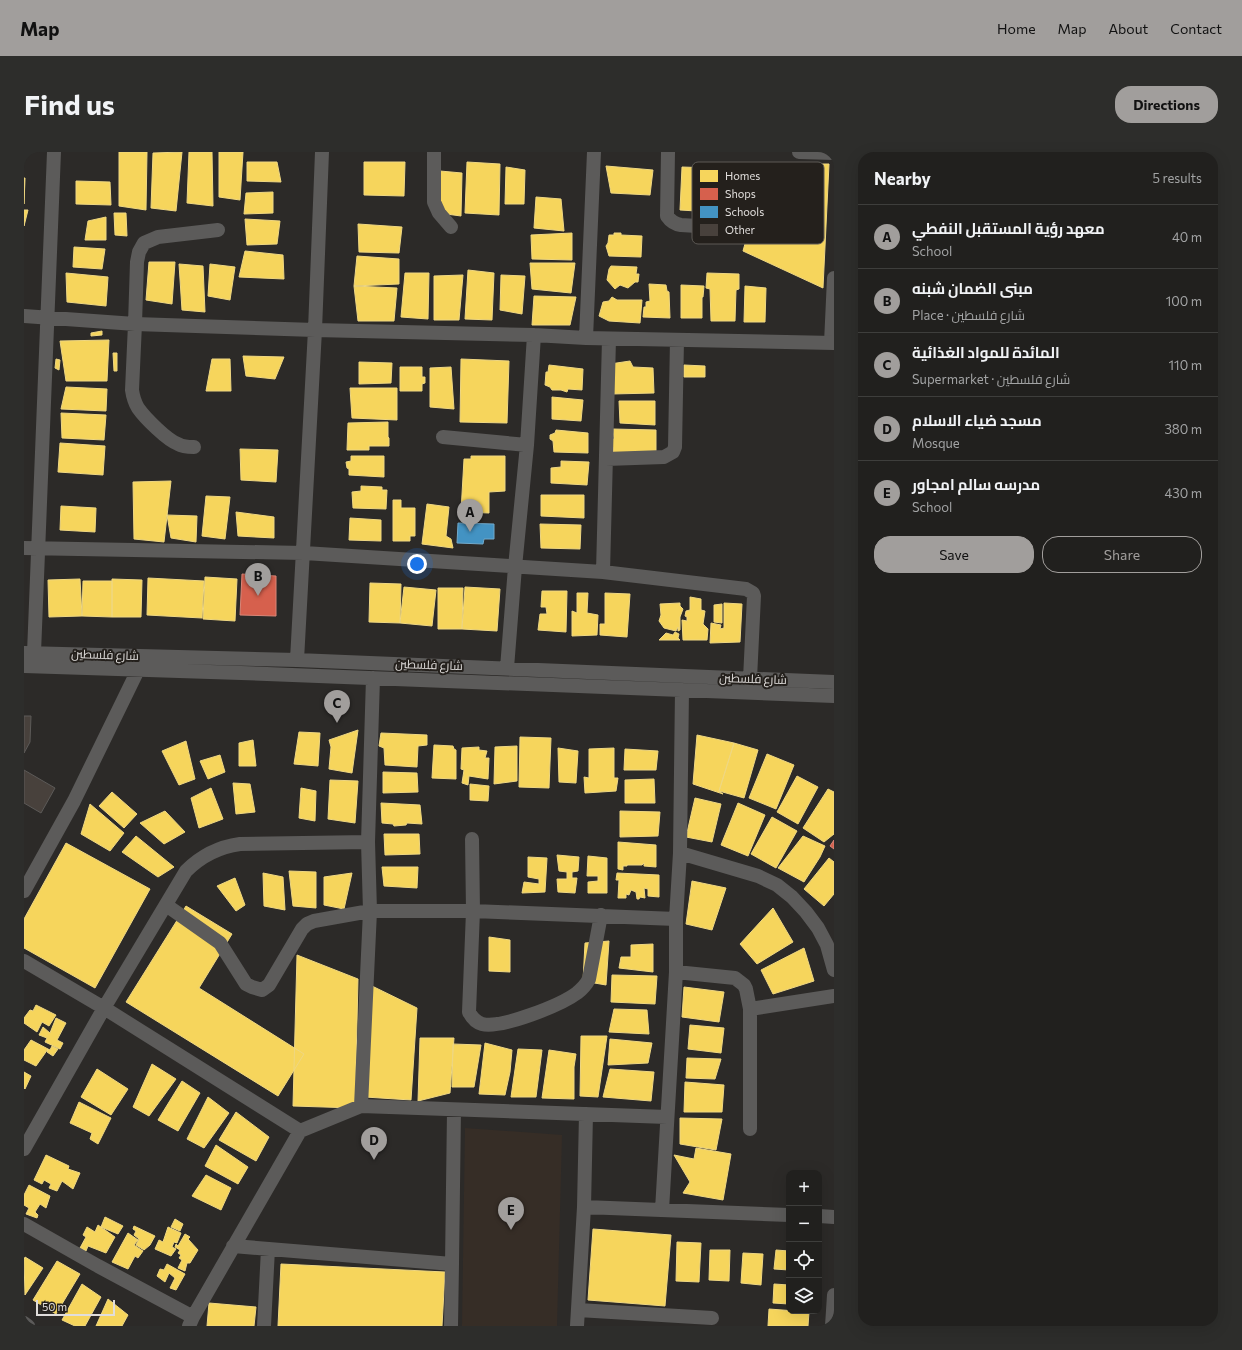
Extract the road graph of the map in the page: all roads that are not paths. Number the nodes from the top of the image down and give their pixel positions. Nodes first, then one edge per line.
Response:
1 (54, 152) edge
2 (322, 152) edge
3 (434, 152) edge
4 (594, 152) edge
5 (668, 152) edge
6 (798, 152) edge
7 (834, 153) edge
8 (451, 227) dead end
9 (692, 227) edge
10 (218, 230) dead end
11 (834, 278) edge
12 (24, 316) edge
13 (47, 317) junction
14 (135, 324) junction
15 (315, 330) junction
16 (534, 335) junction
17 (586, 338) junction
18 (609, 339) junction
19 (677, 340) junction
20 (833, 343) edge
21 (443, 437) dead end
22 (527, 445) junction
23 (194, 447) dead end
24 (606, 459) junction
25 (31, 548) edge
26 (304, 553) junction
27 (515, 567) junction
28 (603, 572) junction
29 (29, 653) edge
30 (297, 660) junction
31 (24, 666) edge
32 (241, 666) junction
33 (507, 668) junction
34 (138, 670) junction
35 (373, 678) junction
36 (750, 679) junction
37 (834, 682) edge
38 (682, 690) junction
39 (834, 696) edge
40 (472, 839) dead end
41 (368, 842) junction
42 (680, 852) junction
43 (24, 891) edge
44 (166, 905) junction
45 (474, 911) junction
46 (370, 912) junction
47 (601, 915) junction
48 (676, 919) junction
49 (24, 961) edge
50 (834, 970) edge
51 (676, 972) junction
52 (834, 996) edge
53 (104, 1008) junction
54 (750, 1009) junction
55 (361, 1106) junction
56 (454, 1110) junction
57 (586, 1114) junction
58 (667, 1117) junction
59 (750, 1129) dead end
60 (300, 1131) junction
61 (25, 1146) edge
62 (584, 1207) junction
63 (662, 1210) junction
64 (786, 1215) edge
65 (822, 1216) edge
66 (834, 1217) edge
67 (24, 1224) edge
68 (233, 1246) junction
69 (268, 1249) junction
70 (452, 1264) junction
71 (834, 1295) edge
72 (578, 1310) junction
73 (712, 1318) dead end
74 (191, 1321) edge
75 (24, 1323) edge
76 (28, 1326) edge
77 (264, 1326) edge
78 (451, 1326) edge
79 (577, 1326) edge
80 (832, 1326) edge

1 - 13 street
2 - 15 street
3 - 8 street
4 - 17 street
5 - 9 street
6 - 7 street
10 - 14 street
11 - 20 street
12 - 13 street
13 - 14 street
13 - 25 street
14 - 15 street
14 - 23 street
15 - 16 street
15 - 26 street
16 - 17 street
16 - 22 street
17 - 18 street
18 - 19 street
18 - 24 street
19 - 20 street
19 - 24 street
21 - 22 street
22 - 27 street
24 - 28 street
25 - 26 street
25 - 29 street
26 - 27 street
26 - 30 street
27 - 28 street
27 - 33 street
28 - 36 street
29 - 32 street, شارع فلسطين
30 - 32 street, شارع فلسطين
30 - 33 street, شارع فلسطين
31 - 34 street, شارع فلسطين
32 - 34 street, شارع فلسطين
32 - 35 street, شارع فلسطين
33 - 36 street, شارع فلسطين
34 - 43 street
35 - 38 street, شارع فلسطين
35 - 41 street
36 - 37 street, شارع فلسطين
38 - 39 street, شارع فلسطين
38 - 42 street
40 - 45 street
41 - 44 street
41 - 46 street
42 - 48 street
42 - 50 street
44 - 46 street
44 - 53 street
45 - 46 street
45 - 47 street
45 - 47 street
46 - 55 street
47 - 48 street
48 - 51 street
49 - 53 street
51 - 54 street
51 - 58 street
52 - 54 street
53 - 60 street
53 - 61 street
54 - 59 street
55 - 56 street
55 - 60 street
56 - 57 street
56 - 70 street
57 - 58 street
57 - 62 street
58 - 63 street
60 - 68 street
62 - 63 street
62 - 72 street
63 - 64 street
65 - 66 street
67 - 74 street
68 - 69 street
68 - 74 street
69 - 70 street
69 - 77 street
70 - 78 street
71 - 80 street
72 - 73 street
72 - 79 street
75 - 76 street

